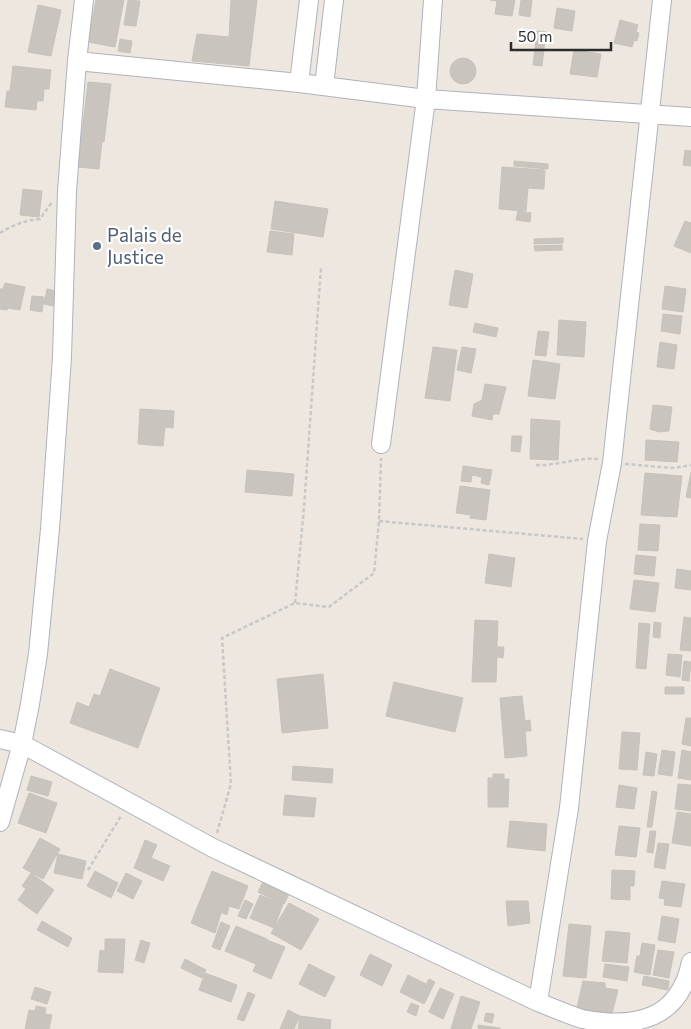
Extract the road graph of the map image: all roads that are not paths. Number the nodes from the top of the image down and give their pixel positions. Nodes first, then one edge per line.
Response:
1 (84, 0) edge
2 (308, 0) edge
3 (334, 0) edge
4 (433, 0) edge
5 (662, 0) edge
6 (77, 61) junction
7 (299, 83) junction
8 (324, 86) junction
9 (426, 99) junction
10 (649, 114) junction
11 (691, 117) edge
12 (381, 444) road end
13 (0, 739) edge
14 (22, 744) junction
15 (0, 822) edge
16 (691, 962) edge
17 (538, 1002) junction

1 - 6 street
2 - 7 street
3 - 8 street
4 - 9 street
5 - 10 street
6 - 7 street
6 - 14 street
7 - 8 street
8 - 9 street
9 - 10 street
9 - 12 street
10 - 11 street
10 - 17 street
13 - 14 street
14 - 15 street
14 - 17 street
16 - 17 street

